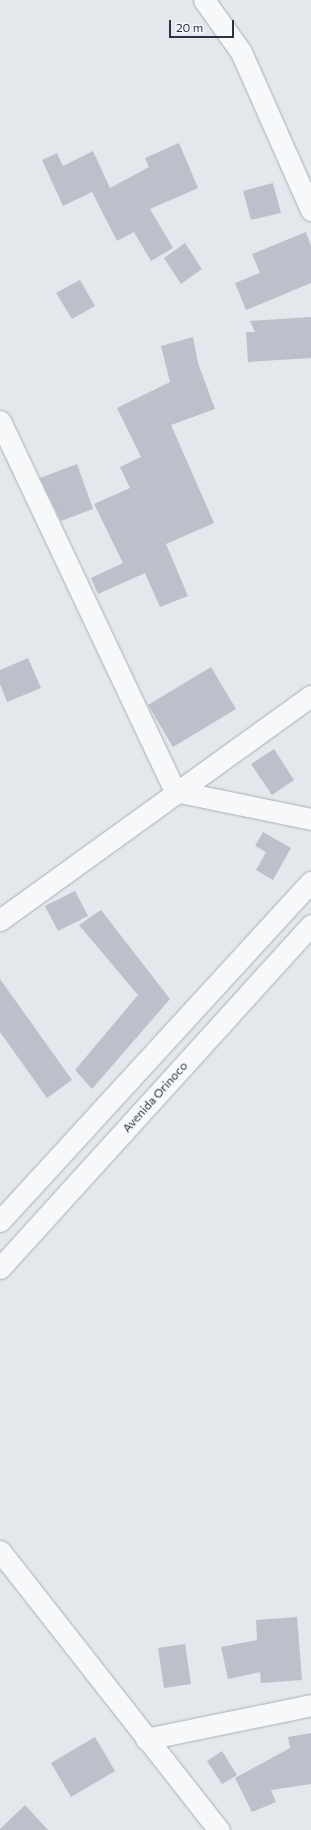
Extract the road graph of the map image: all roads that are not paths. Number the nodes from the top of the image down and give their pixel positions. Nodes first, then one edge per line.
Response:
1 (204, 0) edge
2 (311, 210) edge
3 (0, 421) edge
4 (311, 696) edge
5 (176, 791) junction
6 (311, 819) edge
7 (311, 882) edge
8 (0, 920) edge
9 (311, 925) edge
10 (0, 1221) edge
11 (0, 1268) edge
12 (0, 1552) edge
13 (311, 1705) edge
14 (146, 1739) junction
15 (219, 1830) edge

1 - 2 street
3 - 5 street
4 - 5 street
5 - 6 street
5 - 8 street
7 - 10 street
9 - 11 street, Avenida Orinoco
12 - 14 street
13 - 14 street
14 - 15 street

